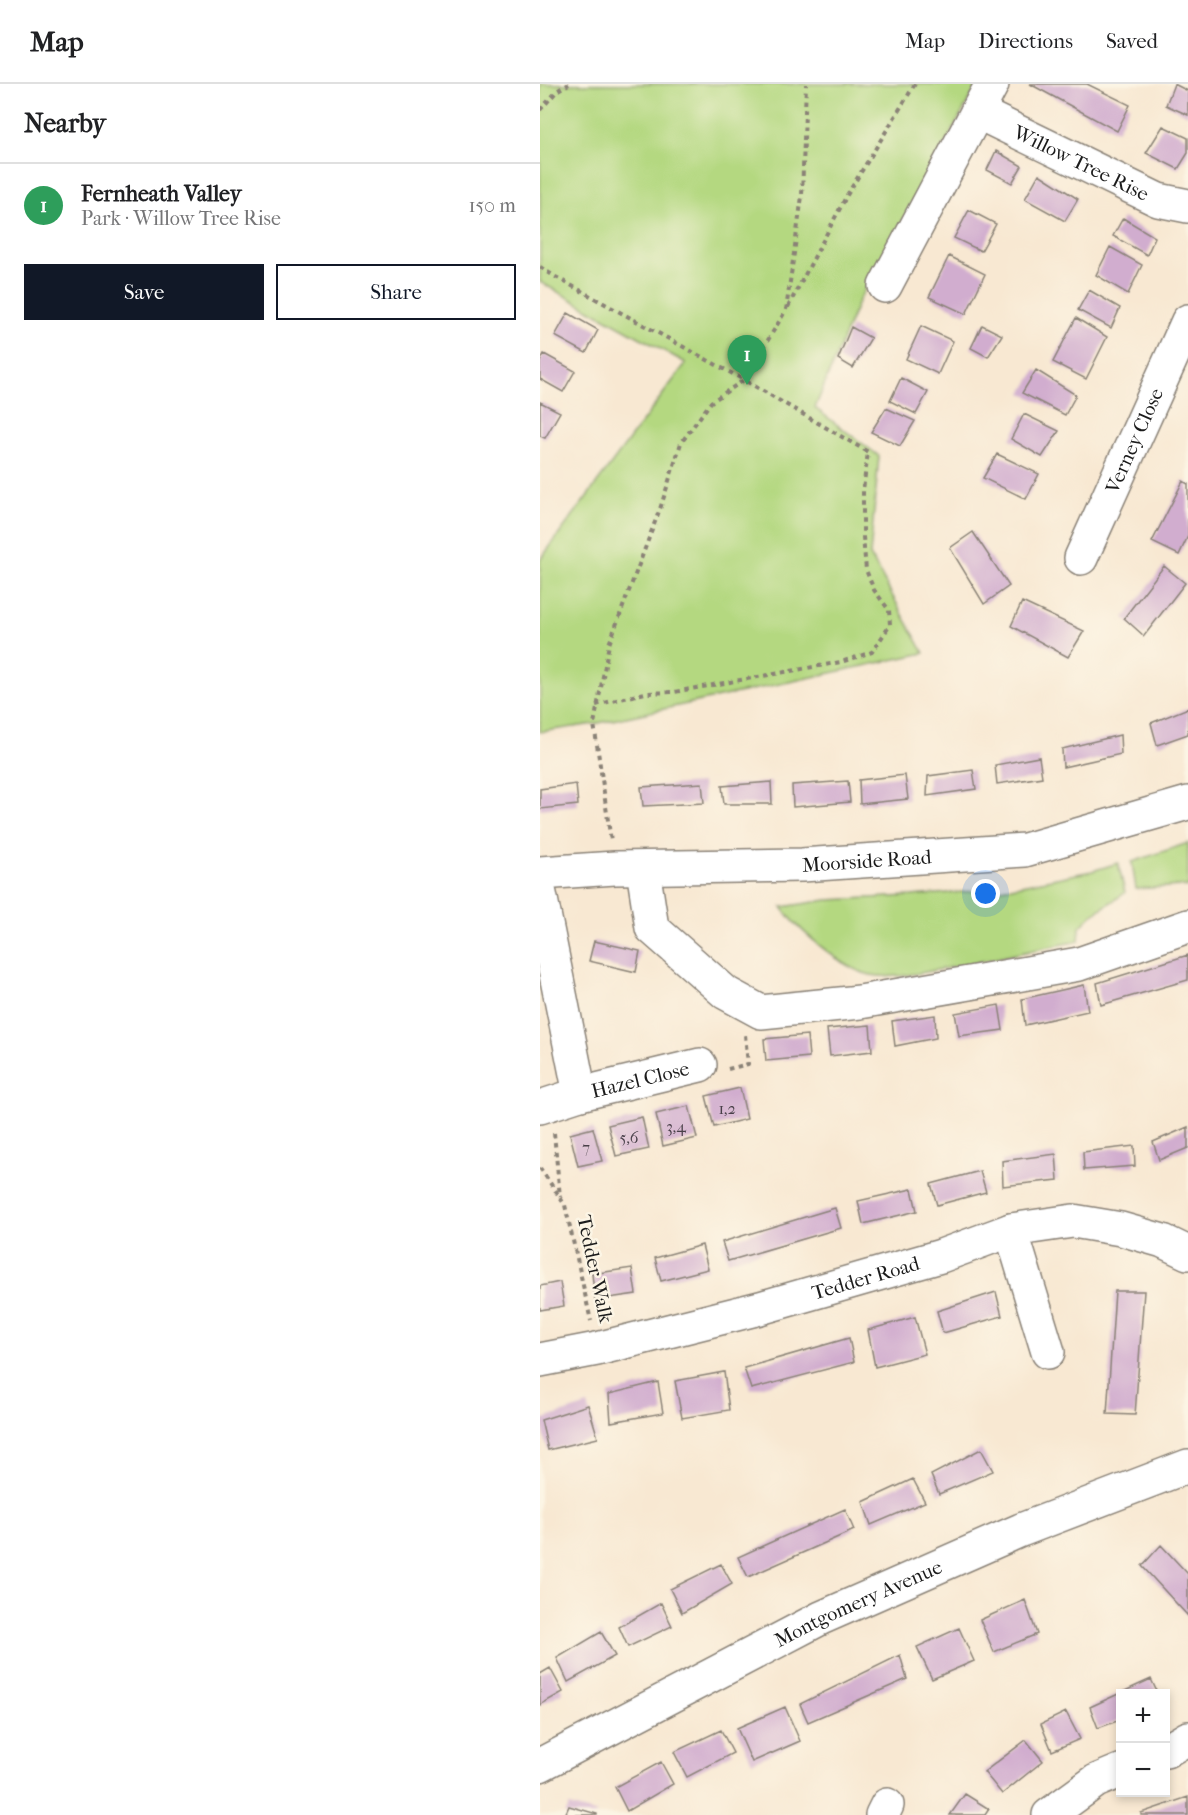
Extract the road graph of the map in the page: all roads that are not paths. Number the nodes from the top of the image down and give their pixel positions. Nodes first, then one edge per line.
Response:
1 (984, 98) edge
2 (1188, 206) edge
3 (885, 286) dead end
4 (1188, 321) edge
5 (1082, 558) dead end
6 (1188, 803) edge
7 (629, 868) junction
8 (540, 873) edge
9 (540, 894) edge
10 (1188, 926) edge
11 (700, 1065) dead end
12 (580, 1094) junction
13 (540, 1107) edge
14 (1011, 1230) junction
15 (1188, 1253) edge
16 (1048, 1352) dead end
17 (540, 1360) edge
18 (1188, 1466) edge
19 (1188, 1738) edge
20 (1170, 1749) edge
21 (540, 1765) edge
22 (1116, 1773) edge
23 (1049, 1815) edge

1 - 2 street, Willow Tree Rise
1 - 3 street, Willow Tree Rise
4 - 5 street, Verney Close
6 - 7 street, Moorside Road
7 - 8 street, Moorside Road
7 - 10 street
9 - 12 street, Hazel Close
11 - 12 street, Hazel Close
12 - 13 street, Hazel Close
14 - 15 street, Tedder Road
14 - 16 street
14 - 17 street, Tedder Road
18 - 21 street, Montgomery Avenue
19 - 20 street
22 - 23 street

